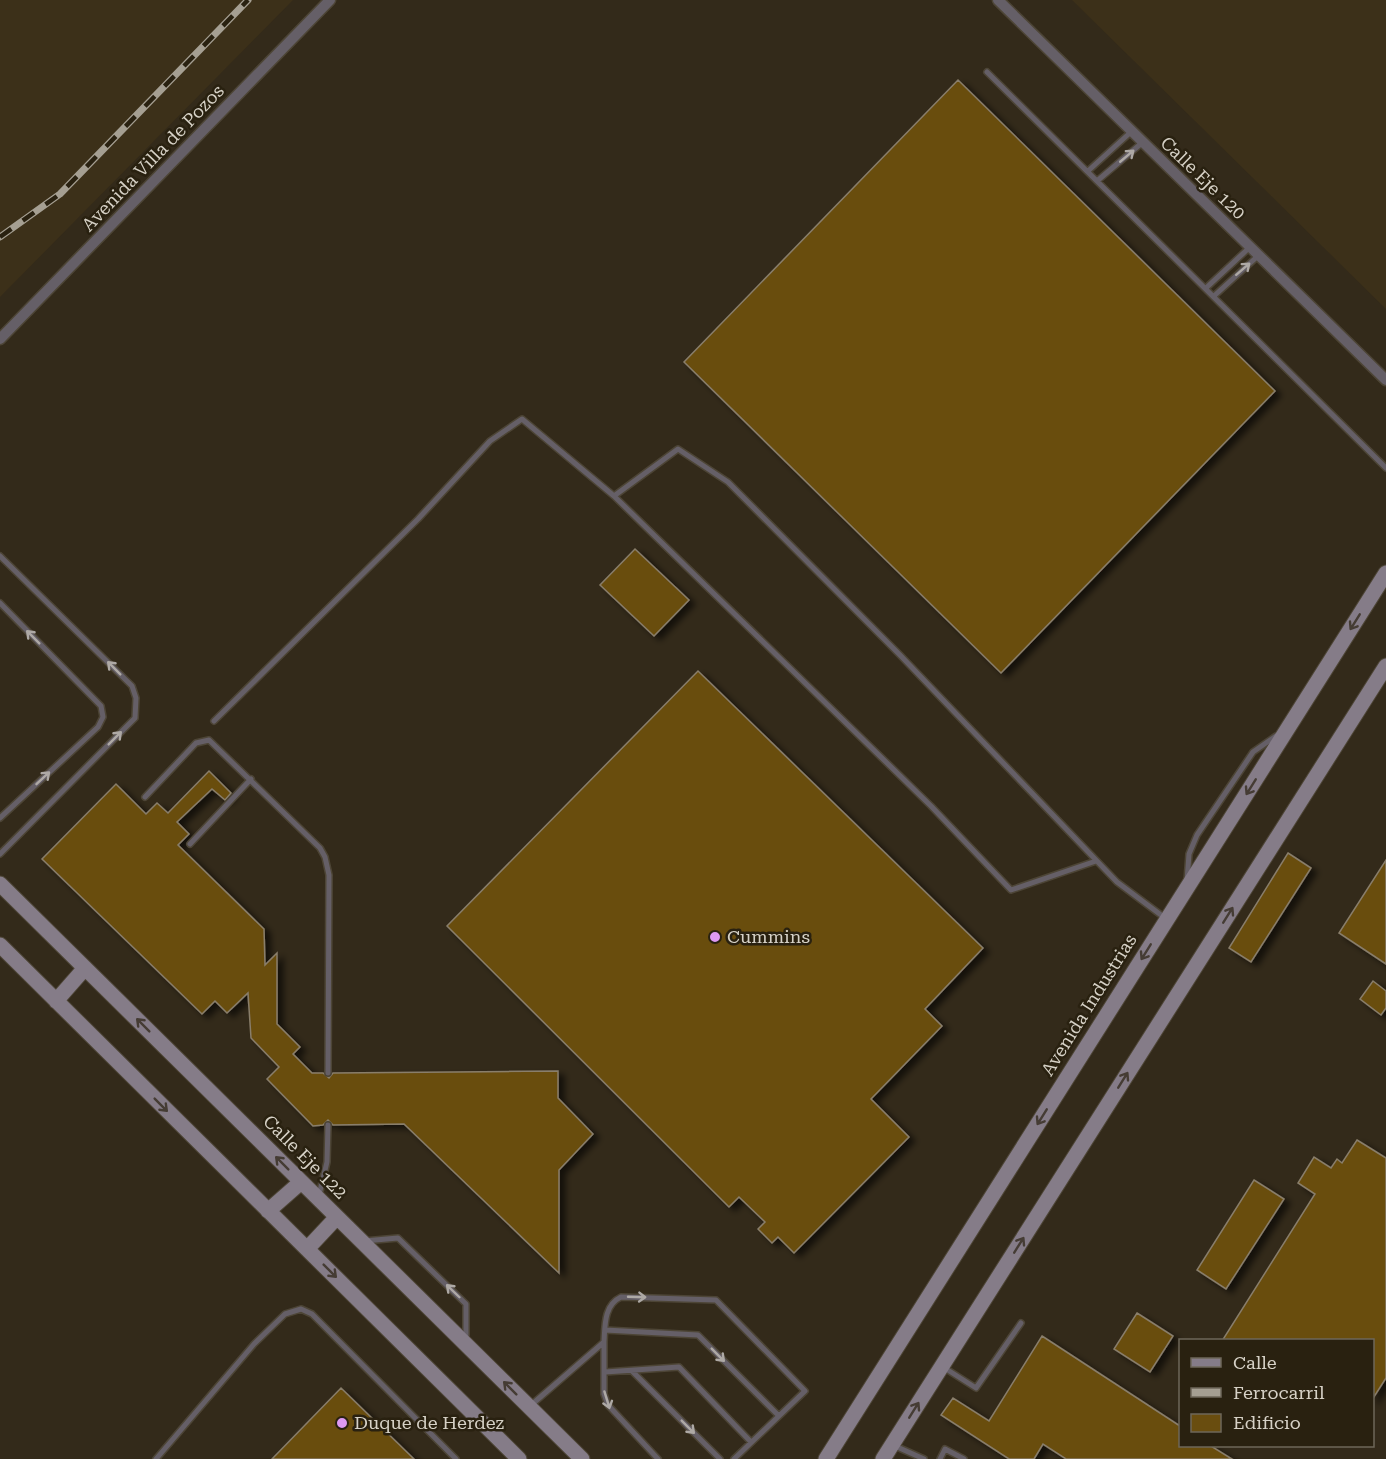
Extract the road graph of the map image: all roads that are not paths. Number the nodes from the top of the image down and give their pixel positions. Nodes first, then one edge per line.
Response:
1 (330, 0) edge
2 (998, 0) edge
3 (987, 72) dead end
4 (1132, 131) junction
5 (1143, 142) junction
6 (1088, 171) junction
7 (1097, 181) junction
8 (1250, 247) junction
9 (1258, 255) junction
10 (1206, 288) junction
11 (1214, 296) junction
12 (0, 339) edge
13 (1386, 380) edge
14 (1386, 468) edge
15 (614, 496) junction
16 (0, 556) edge
17 (1386, 573) edge
18 (0, 603) edge
19 (1386, 666) edge
20 (214, 721) dead end
21 (251, 779) junction
22 (145, 797) dead end
23 (0, 818) edge
24 (190, 844) dead end
25 (0, 854) edge
26 (1096, 861) junction
27 (0, 884) edge
28 (1167, 919) junction
29 (0, 945) edge
30 (85, 968) junction
31 (56, 1001) junction
32 (328, 1073) dead end
33 (328, 1125) dead end
34 (301, 1182) junction
35 (318, 1198) junction
36 (268, 1211) junction
37 (337, 1217) junction
38 (361, 1241) junction
39 (307, 1249) junction
40 (1021, 1323) dead end
41 (605, 1330) junction
42 (604, 1342) junction
43 (466, 1344) junction
44 (942, 1366) junction
45 (632, 1371) junction
46 (605, 1372) junction
47 (529, 1407) junction
48 (779, 1416) junction
49 (751, 1442) junction
50 (892, 1445) junction
51 (156, 1459) edge
52 (456, 1459) edge
53 (519, 1459) edge
54 (582, 1459) edge
55 (658, 1459) edge
56 (720, 1459) edge
57 (734, 1459) edge
58 (826, 1459) edge
59 (883, 1459) edge
60 (924, 1459) edge
61 (940, 1459) edge
62 (963, 1459) edge

1 - 12 street, Avenida Villa de Pozos
2 - 4 street, Calle Eje 120
3 - 6 lane
4 - 5 street, Calle Eje 120
4 - 6 lane
7 -> 5 lane
5 - 8 street, Calle Eje 120
6 - 7 lane
7 - 10 lane
8 - 9 street, Calle Eje 120
8 - 10 lane
11 -> 9 lane
9 - 13 street, Calle Eje 120
10 - 11 lane
11 - 14 lane
15 - 20 lane
15 - 26 lane
15 - 26 lane
25 -> 16 lane
17 -> 28 main road, Avenida Industrias
23 -> 18 lane
44 -> 19 main road
21 - 22 lane
21 - 24 lane
21 - 32 lane
26 - 28 lane
27 - 30 main road, Calle Eje 122
28 -> 58 main road, Avenida Industrias
29 - 31 main road
30 - 31 main road
34 -> 30 main road, Calle Eje 122
31 -> 36 main road
33 - 35 lane
34 - 35 main road, Calle Eje 122
34 - 36 main road
35 - 37 main road, Calle Eje 122
36 - 39 main road
37 - 38 main road, Calle Eje 122
37 - 39 main road
38 - 43 main road, Calle Eje 122
43 -> 38 lane
39 -> 53 main road
40 - 44 lane
41 - 42 lane
41 -> 48 lane
41 -> 48 lane
42 - 46 lane
42 - 47 lane
47 -> 43 main road, Calle Eje 122
50 -> 44 main road
45 - 46 lane
45 - 49 lane
45 -> 56 lane
46 -> 55 lane
47 - 54 main road, Calle Eje 122
48 - 49 lane
49 - 57 lane
50 - 59 main road
50 - 60 lane
51 - 52 lane
61 - 62 lane

